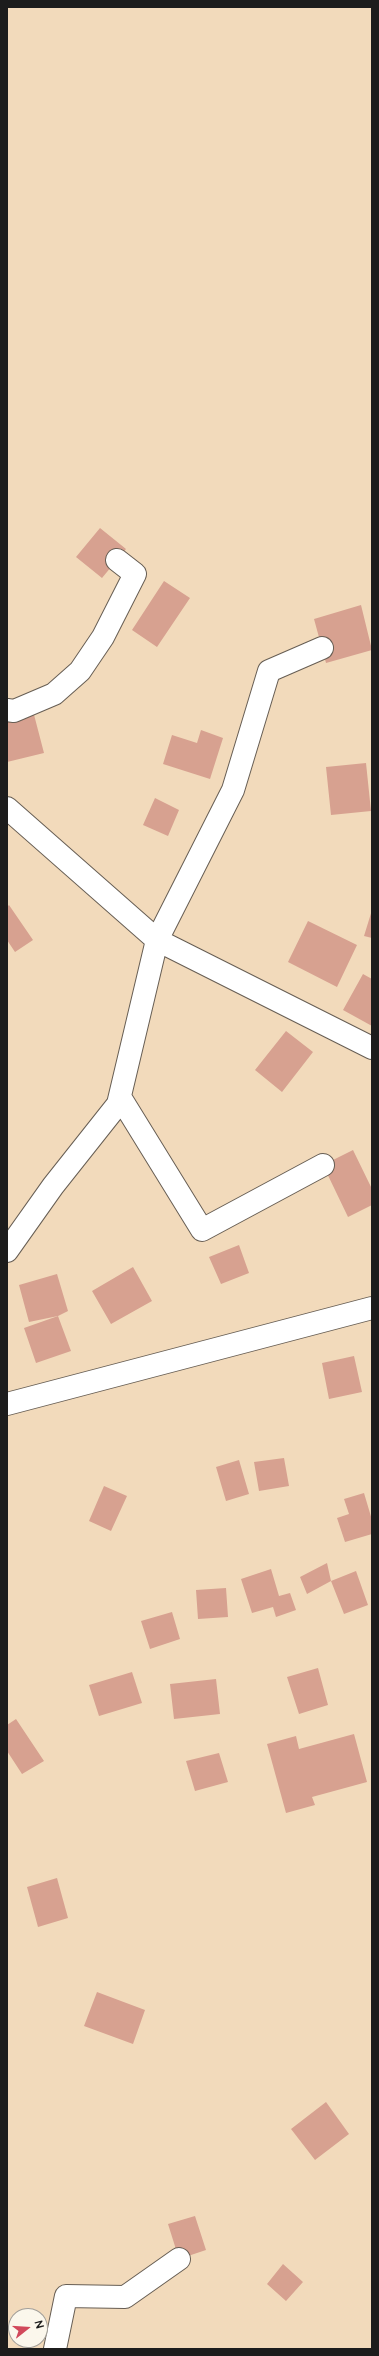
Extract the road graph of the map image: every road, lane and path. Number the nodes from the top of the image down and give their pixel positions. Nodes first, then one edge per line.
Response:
1 (117, 560) dead end
2 (322, 648) dead end
3 (7, 710) edge
4 (7, 808) edge
5 (157, 940) junction
6 (372, 1048) edge
7 (120, 1097) junction
8 (323, 1165) dead end
9 (7, 1251) edge
10 (372, 1308) edge
11 (7, 1404) edge
12 (179, 2259) dead end
13 (55, 2349) edge

1 - 3 street
2 - 5 street
4 - 5 street
5 - 6 street
5 - 7 street
7 - 8 street
7 - 9 street
10 - 11 street
12 - 13 street

